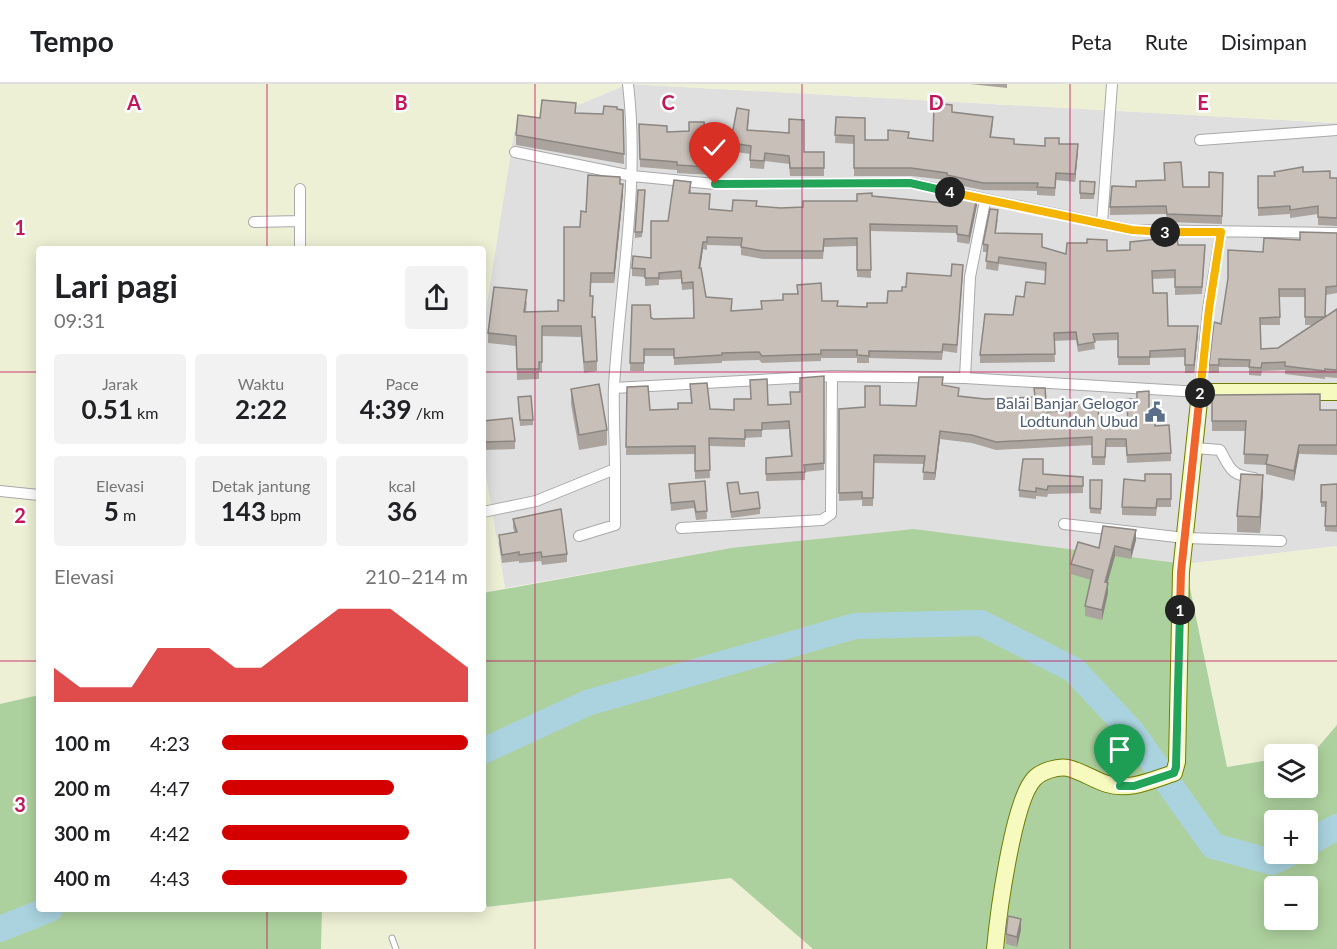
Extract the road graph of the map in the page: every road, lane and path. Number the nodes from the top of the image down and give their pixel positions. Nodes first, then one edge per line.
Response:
1 (628, 84) edge
2 (1112, 84) edge
3 (1337, 130) edge
4 (1200, 140) dead end
5 (515, 152) dead end
6 (632, 176) junction
7 (300, 189) dead end
8 (985, 201) junction
9 (300, 221) junction
10 (254, 222) dead end
11 (1102, 223) junction
12 (1221, 232) junction
13 (1337, 232) edge
14 (300, 246) edge
15 (832, 376) junction
16 (965, 378) junction
17 (614, 388) junction
18 (1200, 392) junction
19 (1337, 392) edge
20 (1195, 448) junction
21 (615, 469) junction
22 (1262, 480) edge
23 (0, 491) edge
24 (36, 495) edge
25 (486, 511) edge
26 (1064, 524) dead end
27 (681, 528) dead end
28 (579, 536) dead end
29 (1185, 538) junction
30 (1281, 541) dead end
31 (392, 938) dead end
32 (396, 949) edge
33 (995, 949) edge

1 - 6 street
2 - 11 street
3 - 4 street
5 - 6 street
6 - 8 street
6 - 17 street
7 - 9 street
8 - 11 street
8 - 16 street
9 - 10 street
9 - 14 street
11 - 12 street
12 - 13 street
12 - 18 street
15 - 16 street
15 - 17 street
15 - 27 street
16 - 18 street
17 - 21 street
18 - 19 street
18 - 20 street
20 - 22 street
20 - 29 street
21 - 25 street
21 - 28 street
23 - 24 street
26 - 29 street
29 - 30 street
29 - 33 street
31 - 32 lane

